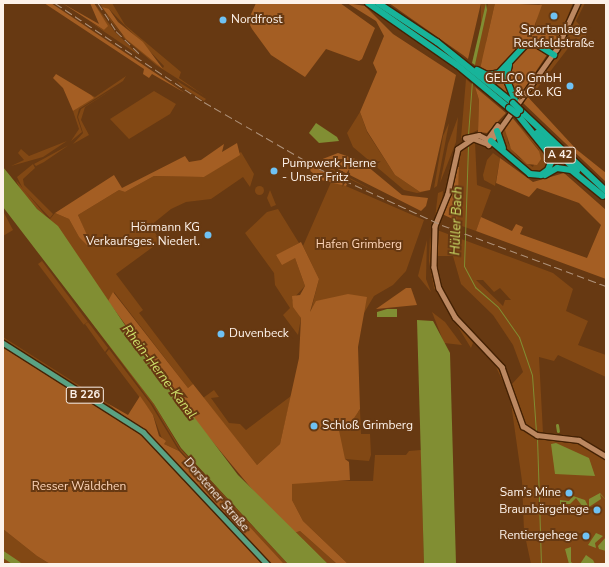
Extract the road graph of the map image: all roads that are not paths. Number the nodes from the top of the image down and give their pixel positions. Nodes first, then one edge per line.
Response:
1 (368, 3) edge
2 (378, 3) edge
3 (578, 3) edge
4 (553, 56) junction
5 (457, 62) junction
6 (477, 75) junction
7 (512, 104) junction
8 (520, 110) junction
9 (508, 116) junction
10 (497, 132) junction
11 (488, 142) junction
12 (510, 158) junction
13 (605, 196) edge
14 (3, 343) edge
15 (606, 456) edge
16 (267, 564) edge

1 - 5 highway, A 42
2 - 5 highway, A 42
3 - 4 street
4 - 6 highway
4 - 7 highway
4 - 9 street
5 - 6 highway, A 42
5 - 6 highway, A 42
6 - 7 highway, A 42
7 - 8 highway, A 42, bridge
7 - 8 highway
8 - 12 highway
8 - 13 highway, A 42
8 - 13 highway, A 42
9 - 10 street
9 - 11 street
10 - 11 street
10 - 12 highway
11 - 12 highway
11 - 13 highway
11 - 15 street
14 - 16 main road, Dorstener Straße / B 226

